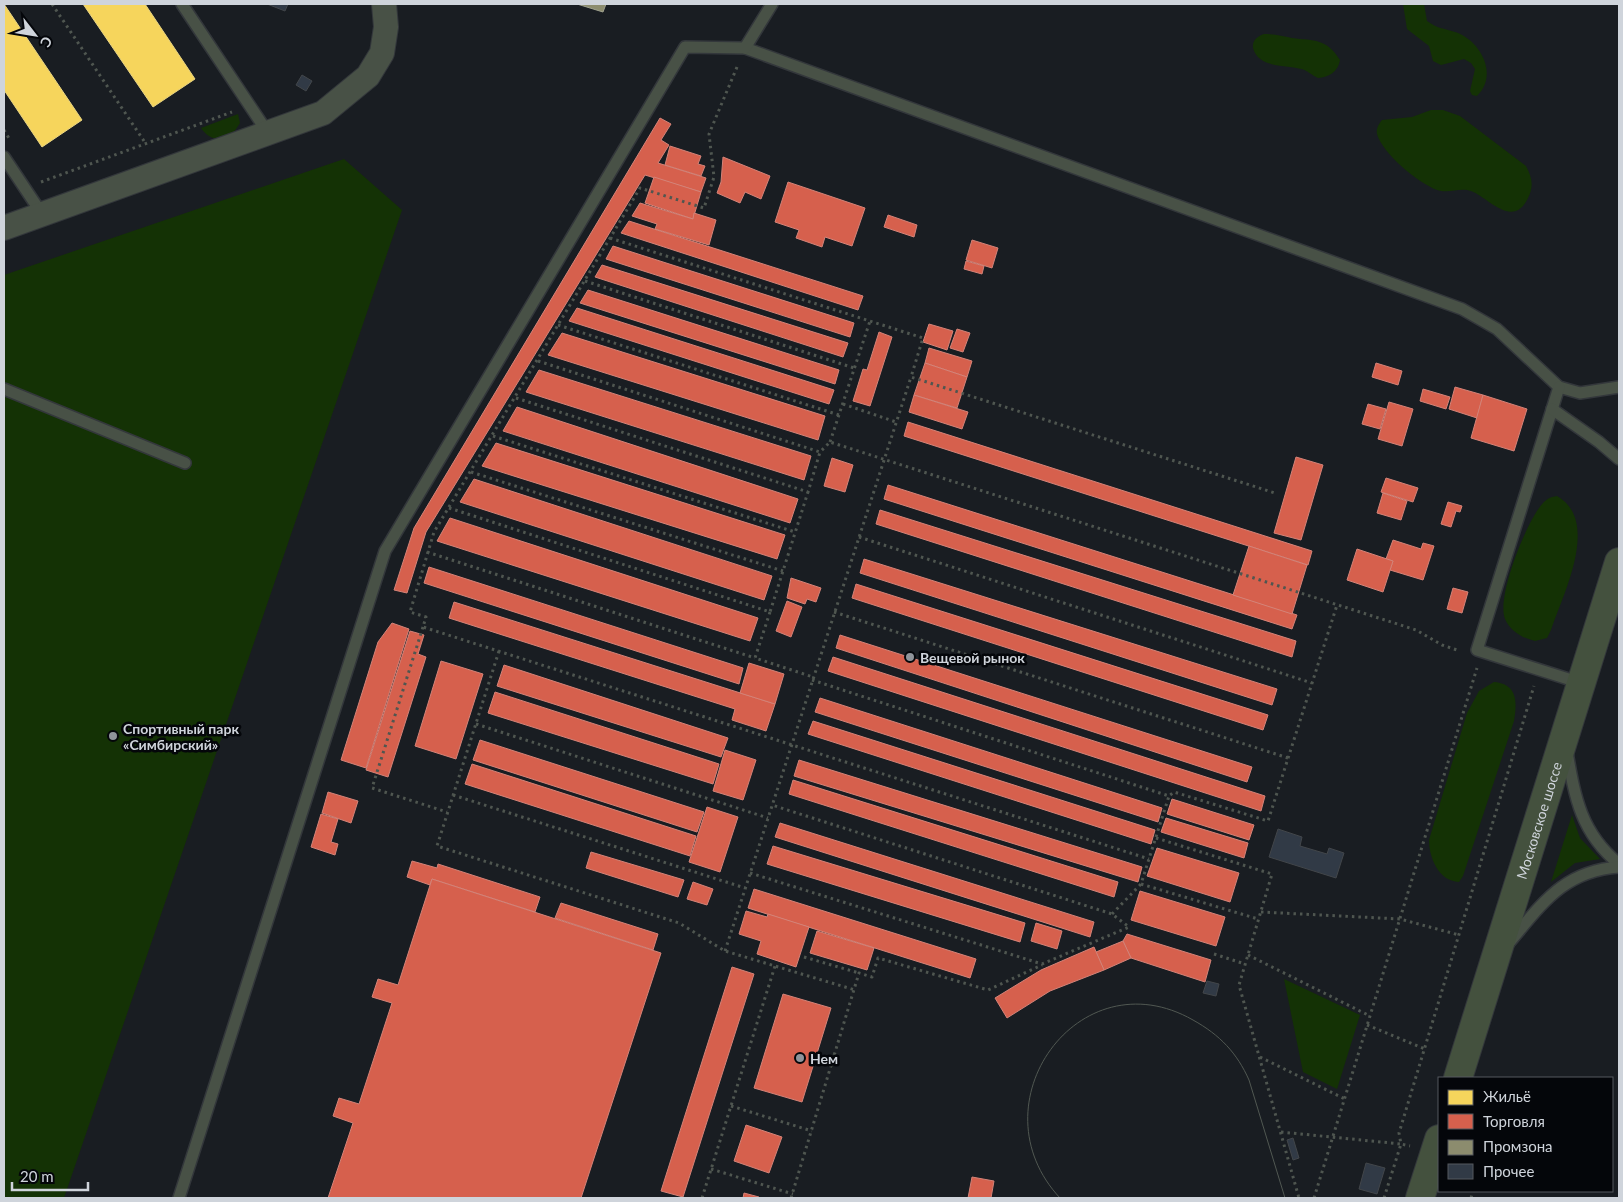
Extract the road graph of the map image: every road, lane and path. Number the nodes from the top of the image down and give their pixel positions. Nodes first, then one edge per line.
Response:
1 (52, 4) edge
2 (182, 4) edge
3 (384, 4) edge
4 (772, 4) edge
5 (745, 48) junction
6 (249, 105) junction
7 (268, 133) junction
8 (146, 144) junction
9 (4, 157) edge
10 (24, 188) junction
11 (42, 214) junction
12 (4, 228) edge
13 (610, 238) junction
14 (584, 281) junction
15 (870, 321) junction
16 (558, 325) junction
17 (538, 361) junction
18 (854, 368) junction
19 (911, 377) junction
20 (1619, 386) edge
21 (1559, 387) junction
22 (4, 389) edge
23 (516, 398) junction
24 (843, 404) junction
25 (1552, 409) junction
26 (839, 415) junction
27 (896, 422) junction
28 (493, 436) junction
29 (830, 442) junction
30 (820, 452) junction
31 (884, 459) junction
32 (1619, 459) edge
33 (185, 462) dead end
34 (472, 472) junction
35 (808, 492) junction
36 (1275, 492) dead end
37 (449, 508) junction
38 (795, 532) junction
39 (858, 537) junction
40 (428, 552) junction
41 (1619, 562) edge
42 (783, 571) junction
43 (1337, 605) junction
44 (770, 612) junction
45 (834, 612) junction
46 (423, 627) junction
47 (499, 651) junction
48 (1481, 654) junction
49 (755, 658) junction
50 (1539, 670) junction
51 (813, 679) junction
52 (1312, 683) junction
53 (1581, 684) junction
54 (476, 724) junction
55 (1564, 738) junction
56 (792, 744) junction
57 (1288, 758) junction
58 (453, 795) junction
59 (1169, 796) junction
60 (772, 805) junction
61 (447, 812) junction
62 (768, 818) junction
63 (1156, 838) junction
64 (1149, 859) junction
65 (1619, 866) edge
66 (750, 873) junction
67 (1141, 884) junction
68 (745, 888) junction
69 (1261, 912) junction
70 (1112, 914) junction
71 (1258, 918) junction
72 (1400, 919) junction
73 (1459, 935) junction
74 (725, 951) junction
75 (1214, 954) dead end
76 (1247, 955) junction
77 (804, 957) dead end
78 (1496, 959) junction
79 (1042, 964) junction
80 (1245, 964) junction
81 (775, 966) junction
82 (859, 974) junction
83 (855, 990) junction
84 (1370, 1016) junction
85 (1367, 1025) junction
86 (1425, 1049) junction
87 (1260, 1057) junction
88 (1458, 1077) edge
89 (1345, 1099) junction
90 (731, 1106) junction
91 (812, 1131) junction
92 (1281, 1132) junction
93 (1333, 1137) junction
94 (1438, 1142) edge
95 (711, 1169) junction
96 (792, 1196) edge
97 (179, 1198) edge
98 (702, 1198) edge
99 (1299, 1198) edge
100 (1314, 1198) edge
101 (1420, 1198) edge

1 - 8 path
2 - 6 lane
3 - 7 street
4 - 5 lane
5 - 13 path
5 - 21 lane
5 - 97 lane
6 - 7 lane
6 - 8 path
7 - 11 street
8 - 10 path
9 - 10 lane
10 - 11 lane
11 - 12 street
13 - 14 path
13 - 15 path
14 - 16 path
14 - 18 path
15 - 18 path
15 - 19 path
16 - 17 path
16 - 26 path
17 - 23 path
17 - 30 path
18 - 24 path
19 - 27 path
19 - 36 path
20 - 21 lane
21 - 25 lane
22 - 33 lane
23 - 28 path
23 - 35 path
24 - 26 path
24 - 27 path
25 - 32 lane
25 - 48 lane
26 - 29 path
27 - 31 path
28 - 34 path
28 - 38 path
29 - 30 path
29 - 31 path
30 - 35 path
31 - 39 path
31 - 43 path
34 - 37 path
34 - 42 path
35 - 38 path
37 - 40 path
37 - 44 path
38 - 42 path
39 - 45 path
39 - 52 path
40 - 46 path
40 - 49 path
41 - 53 main road, Московское шоссе
42 - 44 path
43 - 48 path
43 - 52 path
44 - 49 path
45 - 51 path
45 - 57 path
46 - 47 path
46 - 61 path
47 - 54 path
47 - 56 path
48 - 50 lane
48 - 72 path
49 - 51 path
50 - 53 lane
50 - 73 path
51 - 56 path
51 - 59 path
52 - 57 path
53 - 55 main road, Московское шоссе
54 - 58 path
54 - 62 path
55 - 65 lane
55 - 78 main road, Московское шоссе
56 - 60 path
56 - 64 path
57 - 59 path
58 - 61 path
58 - 68 path
59 - 63 path
60 - 62 path
60 - 70 path
61 - 74 path
62 - 66 path
63 - 64 path
63 - 69 path
64 - 67 path
65 - 78 lane
66 - 68 path
66 - 79 path
67 - 70 path
67 - 71 path
68 - 74 path
69 - 71 path
69 - 72 path
70 - 79 path
71 - 76 path
72 - 73 path
72 - 84 path
73 - 86 path
74 - 81 path
75 - 80 path
76 - 80 path
76 - 84 path
77 - 82 path
78 - 88 main road, Московское шоссе
79 - 82 path
80 - 87 path
81 - 83 path
81 - 90 path
82 - 83 path
83 - 91 path
84 - 85 path
85 - 86 path
85 - 89 path
86 - 93 path
87 - 89 path
87 - 92 path
89 - 93 path
90 - 91 path
90 - 95 path
91 - 96 path
92 - 93 path
92 - 99 path
93 - 100 path
94 - 101 main road
95 - 96 path
95 - 98 path

